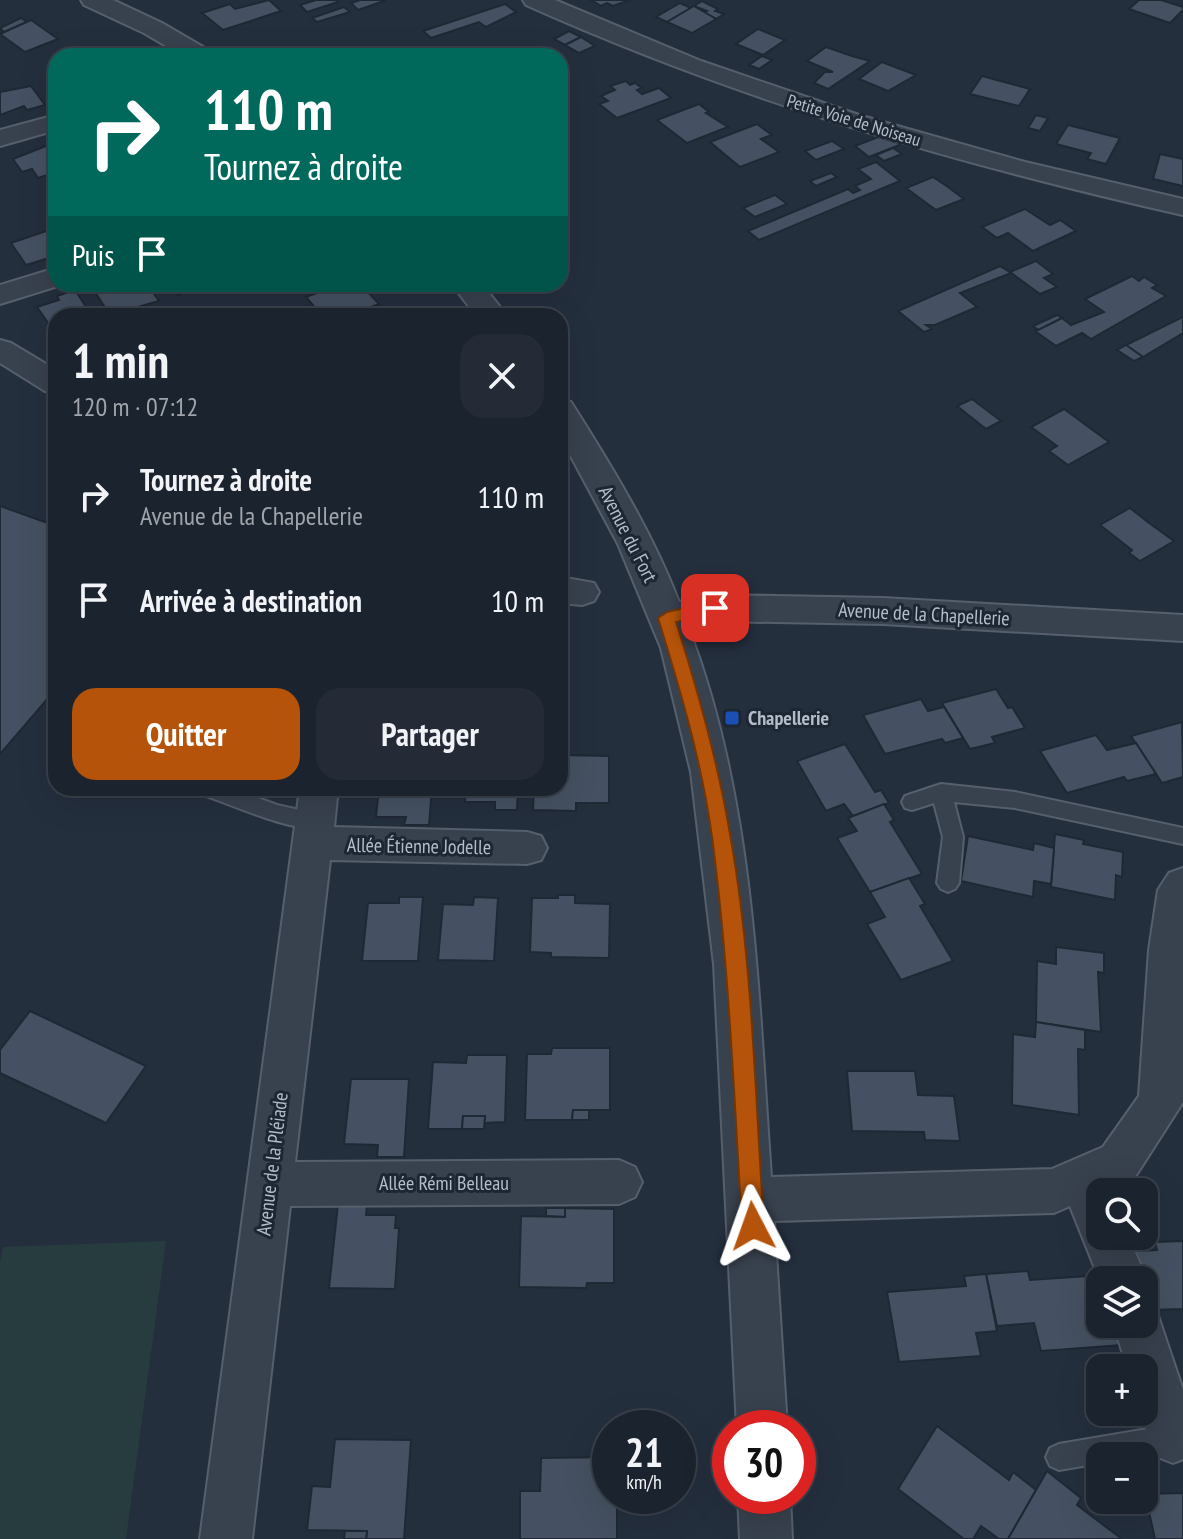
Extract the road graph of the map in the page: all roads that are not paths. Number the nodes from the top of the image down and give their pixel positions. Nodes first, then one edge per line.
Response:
1 (93, 0) edge
2 (535, 0) edge
3 (187, 48) edge
4 (48, 124) edge
5 (0, 138) edge
6 (1183, 207) edge
7 (48, 280) edge
8 (473, 292) edge
9 (0, 295) edge
10 (486, 308) edge
11 (0, 350) edge
12 (48, 379) edge
13 (568, 423) edge
14 (667, 618) junction
15 (1183, 628) edge
16 (941, 792) junction
17 (230, 796) edge
18 (912, 802) dead end
19 (315, 817) edge
20 (1183, 836) edge
21 (527, 848) dead end
22 (948, 883) dead end
23 (1183, 885) edge
24 (1082, 1178) junction
25 (619, 1182) dead end
26 (270, 1184) junction
27 (1086, 1188) edge
28 (751, 1200) junction
29 (1143, 1338) edge
30 (761, 1410) edge
31 (1178, 1437) edge
32 (1059, 1457) dead end
33 (765, 1514) edge
34 (226, 1539) edge
35 (766, 1539) edge

1 - 3 street
2 - 6 street, Petite Voie de Noiseau
4 - 5 street
7 - 9 street
8 - 10 street
11 - 12 street
13 - 14 street, Avenue du Fort
14 - 15 street, Avenue de la Chapellerie
14 - 28 street, Avenue du Fort
16 - 18 lane
16 - 20 lane
16 - 22 lane
17 - 19 lane
19 - 21 street, Allée Étienne Jodelle
19 - 26 street, Avenue de la Pléiade
23 - 24 street
24 - 27 street
24 - 28 street
25 - 26 street, Allée Rémi Belleau
26 - 34 street, Avenue de la Pléiade
28 - 30 street, Avenue du Fort
29 - 31 street
31 - 32 lane
33 - 35 street

